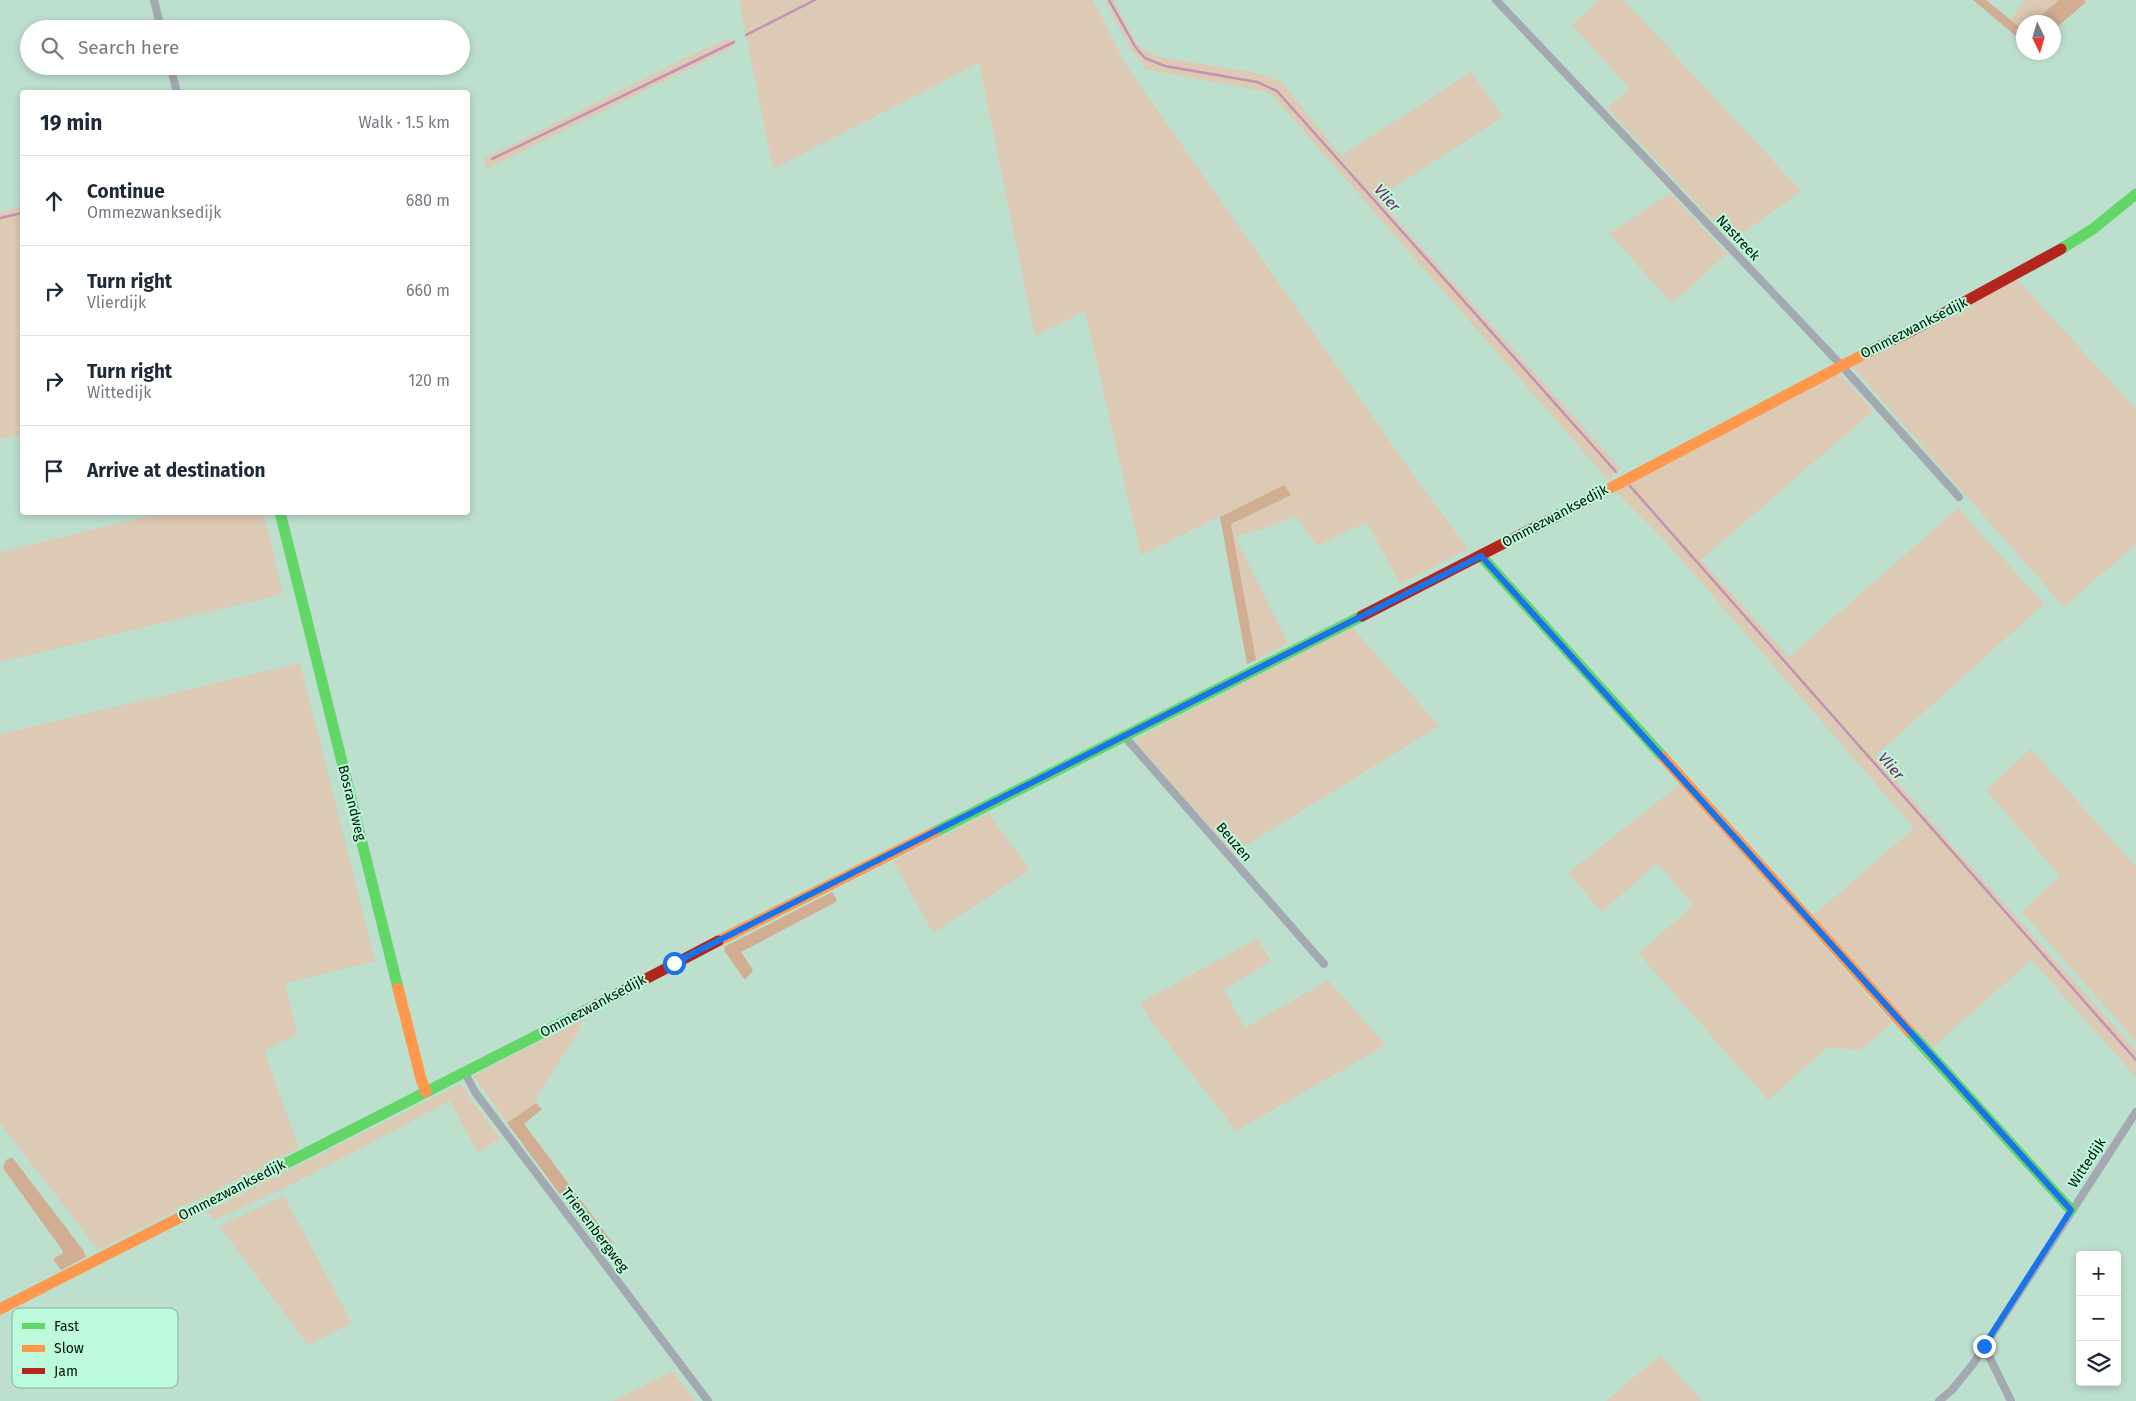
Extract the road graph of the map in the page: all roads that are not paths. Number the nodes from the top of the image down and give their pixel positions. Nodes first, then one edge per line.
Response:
1 (154, 0) edge
2 (1496, 0) edge
3 (159, 20) edge
4 (172, 75) edge
5 (176, 90) edge
6 (2136, 194) edge
7 (1841, 365) junction
8 (1959, 497) dead end
9 (281, 515) edge
10 (1481, 556) junction
11 (1125, 737) junction
12 (1324, 964) dead end
13 (466, 1073) junction
14 (426, 1092) junction
15 (2136, 1112) edge
16 (2071, 1210) junction
17 (0, 1309) edge
18 (1984, 1346) junction
19 (708, 1401) edge
20 (1940, 1401) edge
21 (2011, 1401) edge

1 - 3 street
2 - 7 street, Nastreek
4 - 5 street
6 - 7 street, Ommezwanksedijk
7 - 8 street, Nastreek
7 - 10 street, Ommezwanksedijk
9 - 14 street, Bosrandweg
10 - 11 street, Ommezwanksedijk
10 - 16 street
11 - 12 street, Beuzen
11 - 13 street, Ommezwanksedijk
13 - 14 street, Ommezwanksedijk
13 - 19 street, Trienenbergweg
14 - 17 street, Ommezwanksedijk
15 - 16 street, Wittedijk
16 - 18 street, Wittedijk
18 - 20 street, Wittedijk
18 - 21 street

